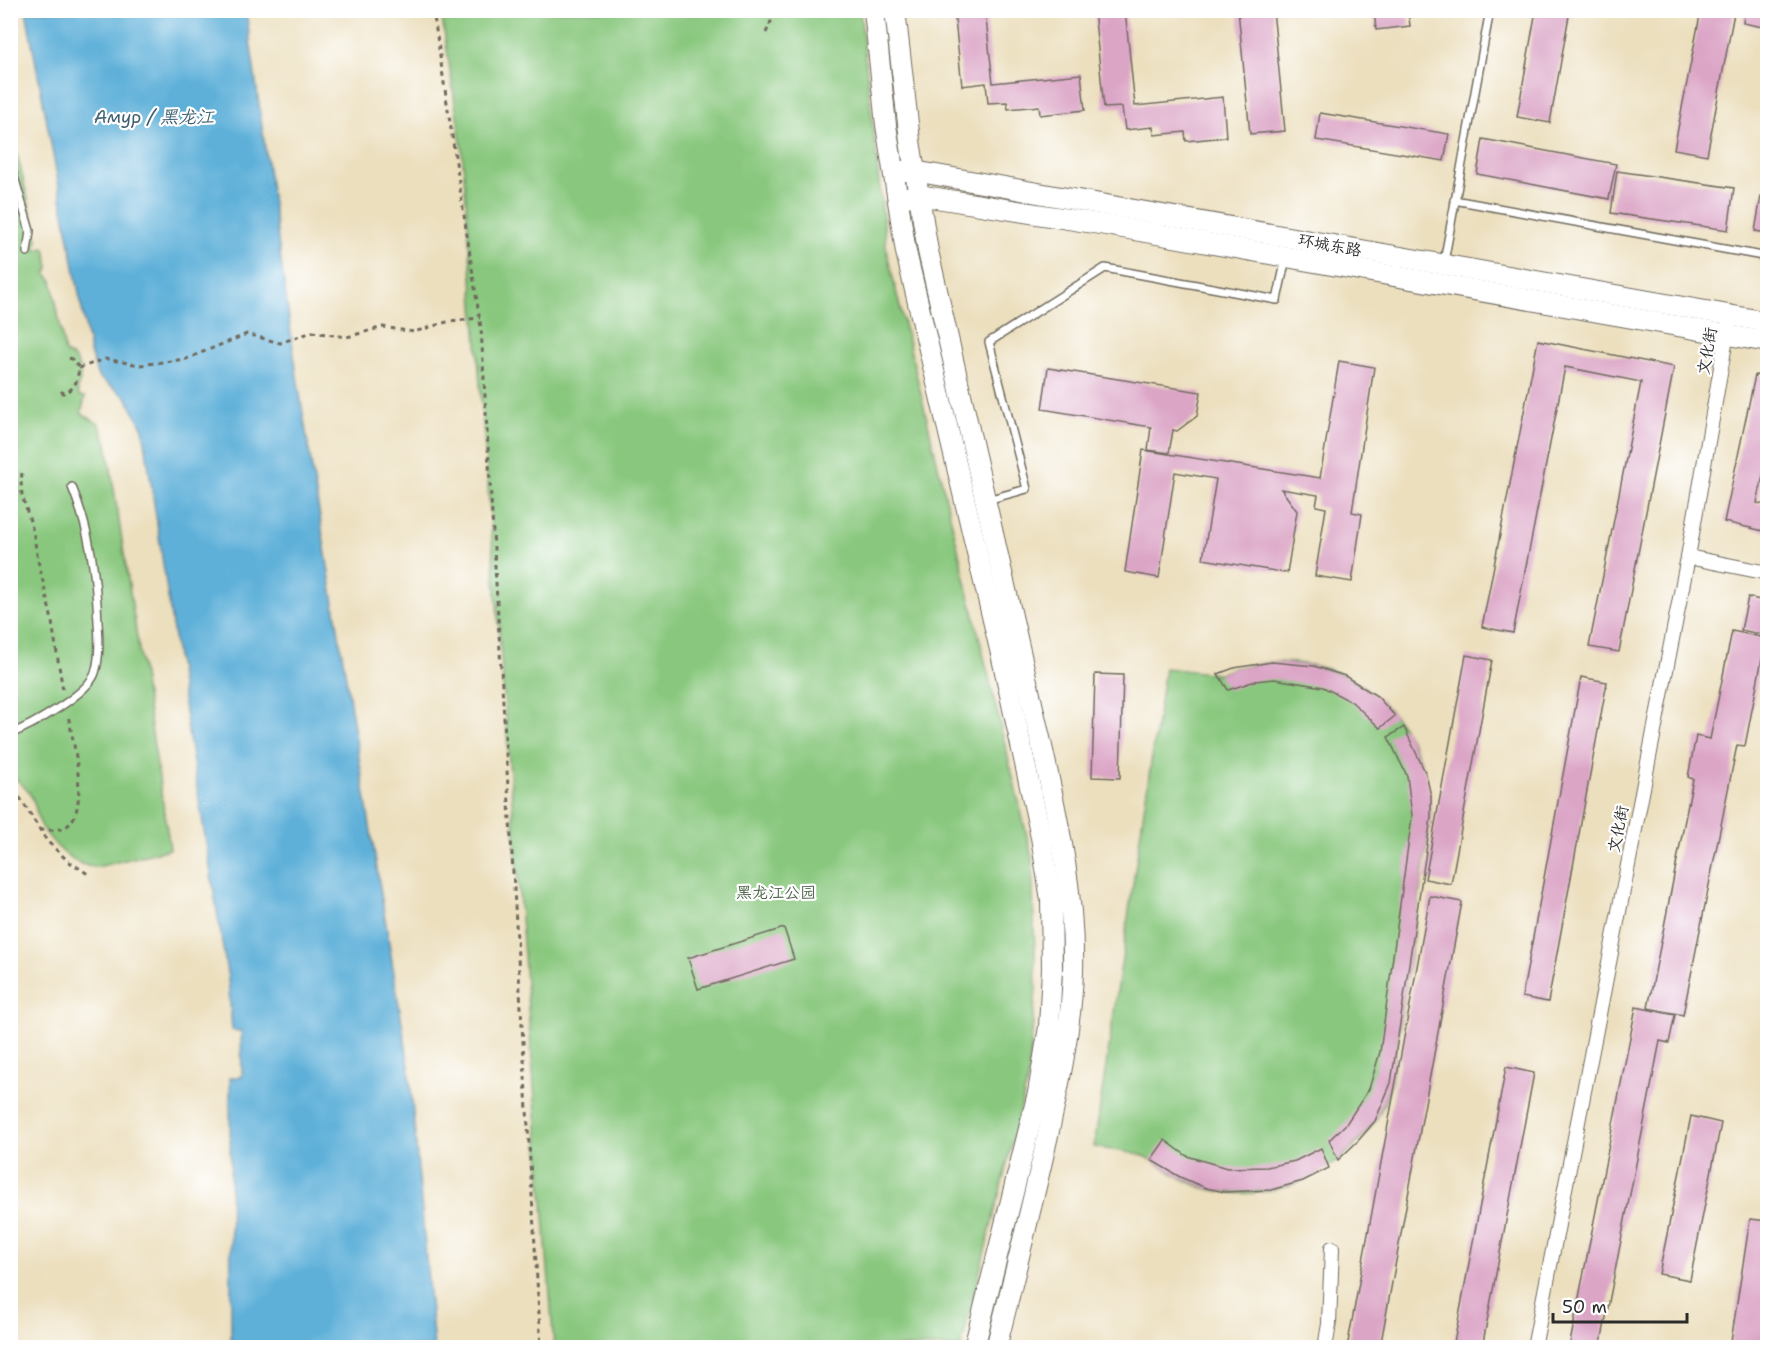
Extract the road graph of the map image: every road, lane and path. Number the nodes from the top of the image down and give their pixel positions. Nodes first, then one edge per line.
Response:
1 (433, 10) edge
2 (776, 10) edge
3 (874, 10) edge
4 (895, 10) edge
5 (1490, 10) edge
6 (766, 33) dead end
7 (10, 163) edge
8 (914, 171) junction
9 (893, 172) junction
10 (918, 195) junction
11 (897, 198) junction
12 (1454, 200) junction
13 (27, 252) dead end
14 (1286, 257) junction
15 (1767, 257) edge
16 (1443, 265) junction
17 (1730, 315) junction
18 (480, 318) junction
19 (1767, 322) edge
20 (1727, 335) junction
21 (1767, 342) edge
22 (69, 358) dead end
23 (80, 368) junction
24 (61, 391) dead end
25 (22, 473) dead end
26 (72, 487) dead end
27 (984, 501) junction
28 (1688, 557) junction
29 (1767, 573) edge
30 (66, 702) junction
31 (10, 734) edge
32 (10, 782) edge
33 (40, 830) junction
34 (88, 874) dead end
35 (1332, 1248) dead end
36 (541, 1347) edge
37 (974, 1347) edge
38 (996, 1347) edge
39 (1325, 1347) edge
40 (1534, 1347) edge

1 - 18 path
2 - 6 path
3 - 9 street
4 - 8 street
5 - 12 lane
7 - 13 lane
8 - 9 street, 环城东路
8 - 10 street
8 - 16 street, 环城东路
9 - 11 street
10 - 11 street, 环城东路
10 - 14 street, 环城东路
10 - 27 street
11 - 37 street
12 - 15 lane
12 - 16 lane
14 - 20 street, 环城东路
14 - 27 lane
16 - 17 street, 环城东路
17 - 19 street, 环城东路
17 - 20 street, 文化街
18 - 23 path
18 - 36 path
20 - 21 street, 环城东路
20 - 28 street, 文化街
22 - 23 path
23 - 24 path
25 - 30 path
26 - 30 lane
27 - 38 street
28 - 29 street
28 - 40 street, 文化街
30 - 31 lane
30 - 33 path
32 - 33 path
33 - 34 path
35 - 39 street

